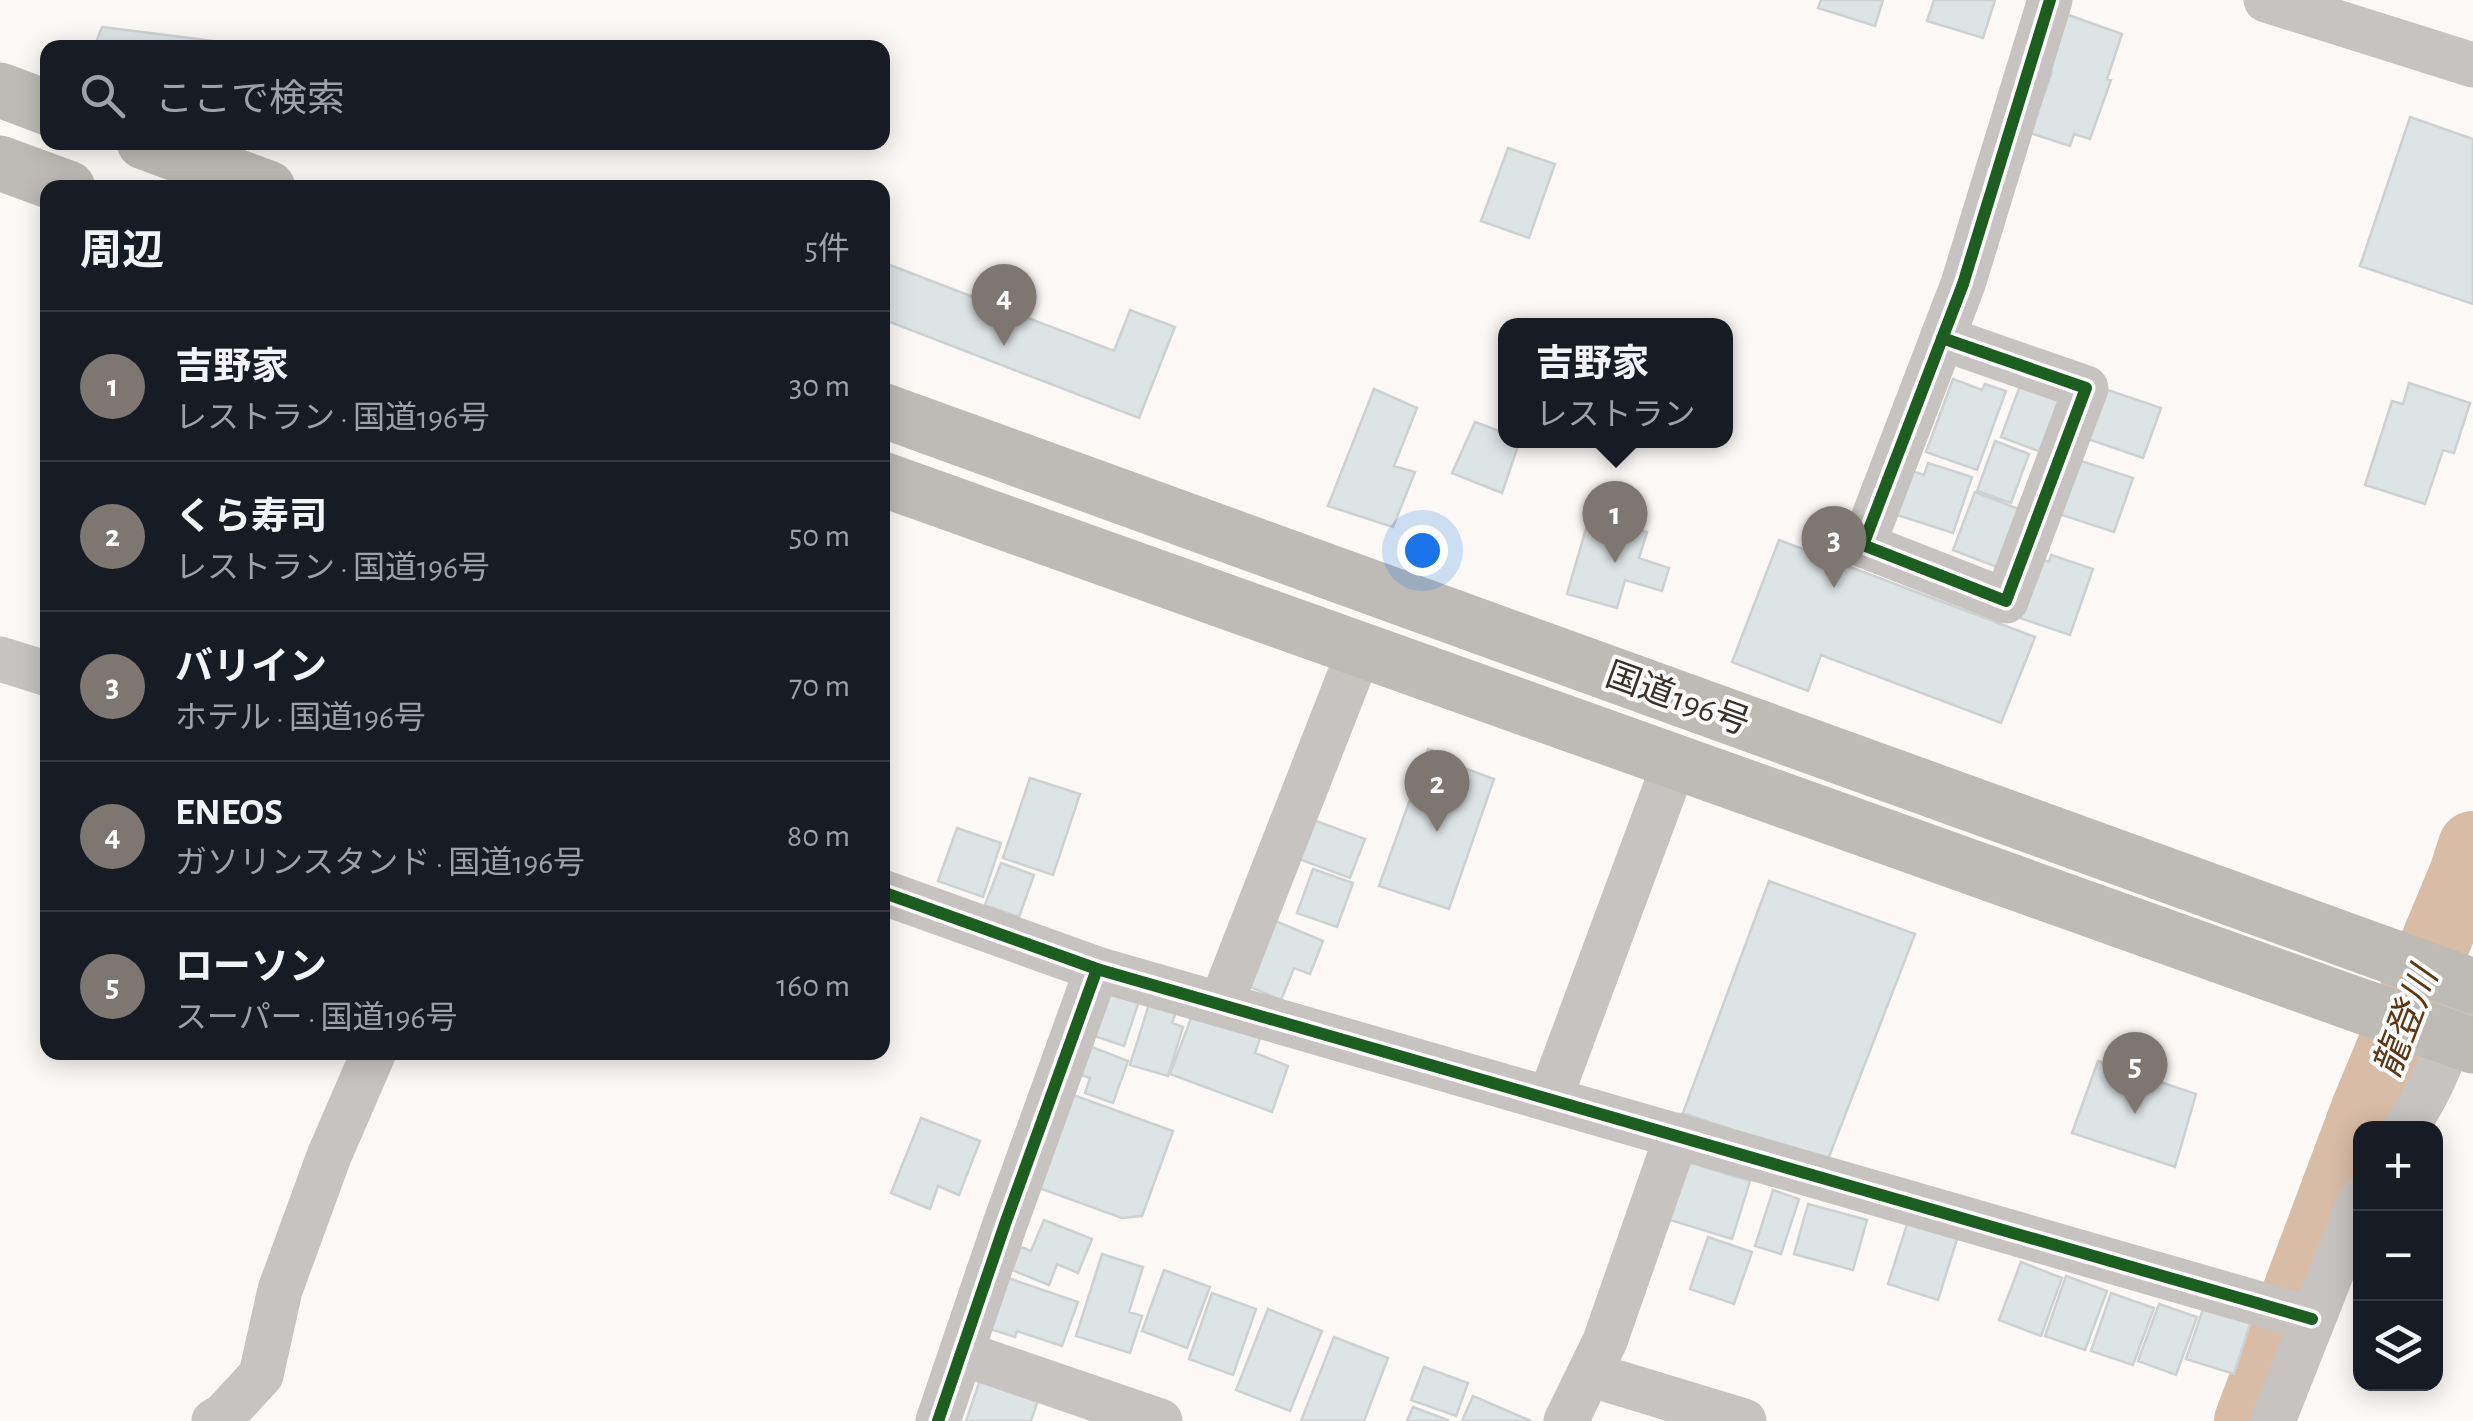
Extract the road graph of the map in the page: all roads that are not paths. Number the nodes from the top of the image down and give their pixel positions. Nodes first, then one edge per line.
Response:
1 (2050, 0) edge
2 (2266, 0) edge
3 (2473, 65) edge
4 (0, 90) edge
5 (40, 105) edge
6 (166, 150) edge
7 (0, 163) edge
8 (46, 180) edge
9 (246, 180) edge
10 (1942, 338) junction
11 (890, 413) edge
12 (890, 482) edge
13 (1360, 649) junction
14 (0, 658) edge
15 (40, 671) edge
16 (1675, 762) junction
17 (890, 895) edge
18 (1096, 968) junction
19 (1221, 1004) junction
20 (2460, 1012) edge
21 (371, 1060) edge
22 (1550, 1098) junction
23 (2410, 1121) edge
24 (1677, 1136) junction
25 (2356, 1211) edge
26 (2312, 1319) junction
27 (961, 1353) junction
28 (1589, 1374) junction
29 (214, 1421) edge
30 (938, 1421) edge
31 (1160, 1421) edge
32 (1566, 1421) edge
33 (1744, 1421) edge
34 (2273, 1421) edge

1 - 10 street
2 - 3 street
4 - 5 highway
6 - 9 highway
7 - 8 highway
10 - 10 street
11 - 20 highway, 国道196号
12 - 13 highway, 国道196号
13 - 16 highway, 国道196号
13 - 19 street
14 - 15 street
16 - 20 highway, 国道196号
16 - 22 street
17 - 18 street
18 - 19 street
18 - 27 street
19 - 22 street
20 - 23 street
21 - 29 street
22 - 24 street
24 - 26 street
24 - 28 street
25 - 26 street
26 - 34 street
27 - 30 street
27 - 31 street
28 - 32 street
28 - 33 street

